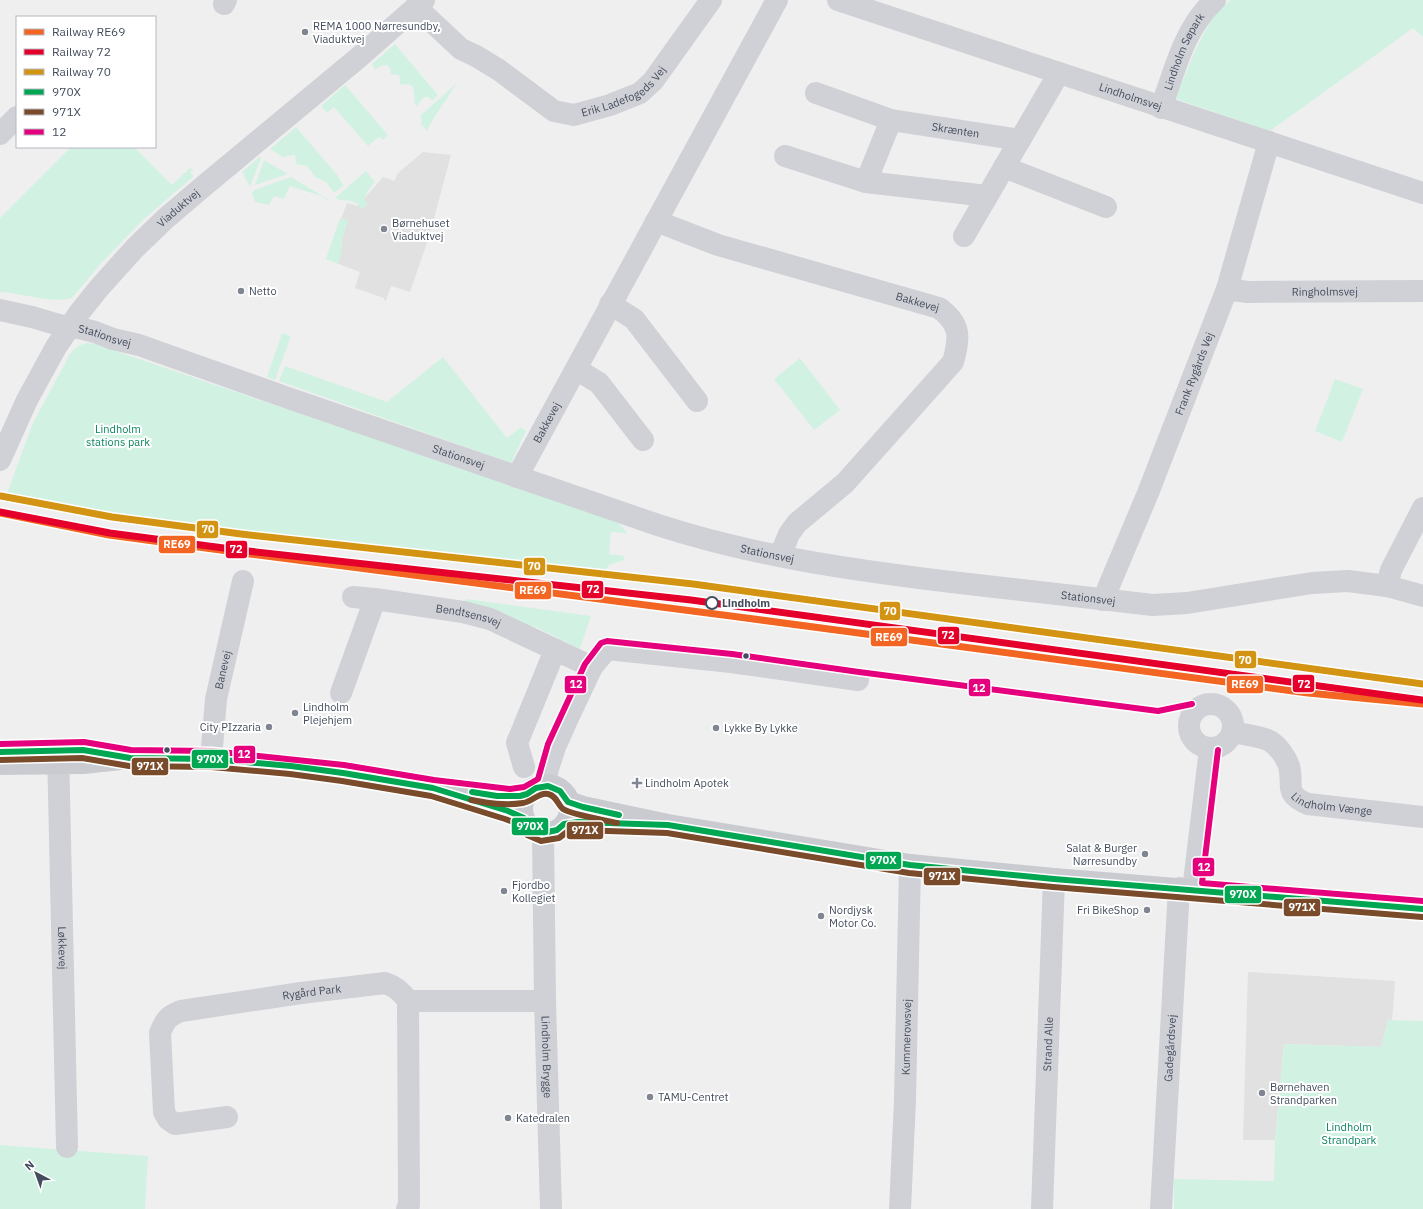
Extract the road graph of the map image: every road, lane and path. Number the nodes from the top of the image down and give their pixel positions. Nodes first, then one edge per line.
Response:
1 (711, 0) edge
2 (777, 0) edge
3 (838, 0) edge
4 (1215, 0) edge
5 (420, 2) edge
6 (1059, 73) junction
7 (816, 93) dead end
8 (1161, 108) junction
9 (891, 120) junction
10 (1020, 140) junction
11 (1269, 142) junction
12 (785, 156) dead end
13 (1004, 167) junction
14 (866, 182) junction
15 (1423, 193) edge
16 (987, 196) junction
17 (1106, 207) dead end
18 (656, 220) junction
19 (964, 236) dead end
20 (1227, 289) junction
21 (1423, 291) edge
22 (0, 304) edge
23 (610, 304) junction
24 (0, 310) edge
25 (75, 320) junction
26 (576, 369) junction
27 (697, 400) dead end
28 (642, 440) dead end
29 (0, 460) edge
30 (517, 477) junction
31 (1423, 508) edge
32 (780, 556) junction
33 (243, 581) dead end
34 (1387, 586) junction
35 (1423, 596) edge
36 (353, 597) dead end
37 (375, 599) junction
38 (1104, 600) junction
39 (555, 650) junction
40 (592, 667) junction
41 (858, 680) dead end
42 (341, 693) dead end
43 (1233, 732) junction
44 (1210, 749) junction
45 (0, 752) edge
46 (58, 757) junction
47 (211, 760) junction
48 (0, 764) edge
49 (524, 767) dead end
50 (433, 788) junction
51 (536, 790) junction
52 (568, 802) junction
53 (1423, 816) edge
54 (524, 818) junction
55 (564, 824) junction
56 (668, 825) junction
57 (543, 833) junction
58 (910, 865) junction
59 (1054, 879) junction
60 (1186, 889) junction
61 (1423, 908) edge
62 (408, 1001) junction
63 (545, 1001) junction
64 (227, 1118) dead end
65 (68, 1146) dead end
66 (406, 1209) edge
67 (551, 1209) edge
68 (900, 1209) edge
69 (1042, 1209) edge
70 (1161, 1209) edge

1 - 5 street, Erik Ladefogeds Vej
2 - 18 street, Bakkevej
3 - 6 street, Lindholmsvej
4 - 8 street, Lindholm Søpark
5 - 25 street, Viaduktvej
6 - 8 street, Lindholmsvej
6 - 10 street
7 - 9 street, Skrænten
8 - 11 street, Lindholmsvej
9 - 10 street, Skrænten
9 - 14 street
10 - 13 street
11 - 15 street, Lindholmsvej
11 - 20 street, Frank Rygårds Vej
12 - 14 street
13 - 16 street
13 - 17 street
14 - 16 street
16 - 19 street
18 - 23 street, Bakkevej
18 - 32 street, Bakkevej
20 - 21 street, Ringholmsvej
20 - 38 street, Frank Rygårds Vej
22 - 25 street
23 - 26 street, Bakkevej
23 - 27 street
24 - 25 street
25 - 29 street, Viaduktvej
25 - 30 street, Stationsvej
26 - 28 street
26 - 30 street, Bakkevej
30 - 32 street, Stationsvej
31 - 34 street
32 - 38 street, Stationsvej
33 - 47 street, Banevej
34 - 35 street, Stationsvej
34 - 38 street, Stationsvej
36 - 37 street, Bendtsensvej
37 - 39 street, Bendtsensvej
37 - 42 street
39 - 40 street, Bendtsensvej
39 - 49 street
40 - 41 street
40 - 51 street
43 - 44 street
43 - 44 street
43 - 53 street, Lindholm Vænge
44 - 60 street, Gadegårdsvej
45 - 46 main road
46 - 47 main road
46 - 48 main road
46 - 65 street, Løkkevej
47 - 50 main road
50 - 51 main road
50 - 54 main road
51 - 52 main road
51 - 54 main road
52 - 55 main road
52 - 56 main road
54 - 57 main road
55 - 56 main road
55 - 57 main road
56 - 58 main road
57 - 63 street, Lindholm Brygge
58 - 59 main road
58 - 68 street, Kummerowsvej
59 - 60 main road
59 - 69 street, Strand Alle
60 - 61 main road
60 - 70 street, Gadegårdsvej
62 - 63 street, Lindholm Brygge
62 - 64 street, Rygård Park
62 - 66 street
63 - 67 street, Lindholm Brygge

